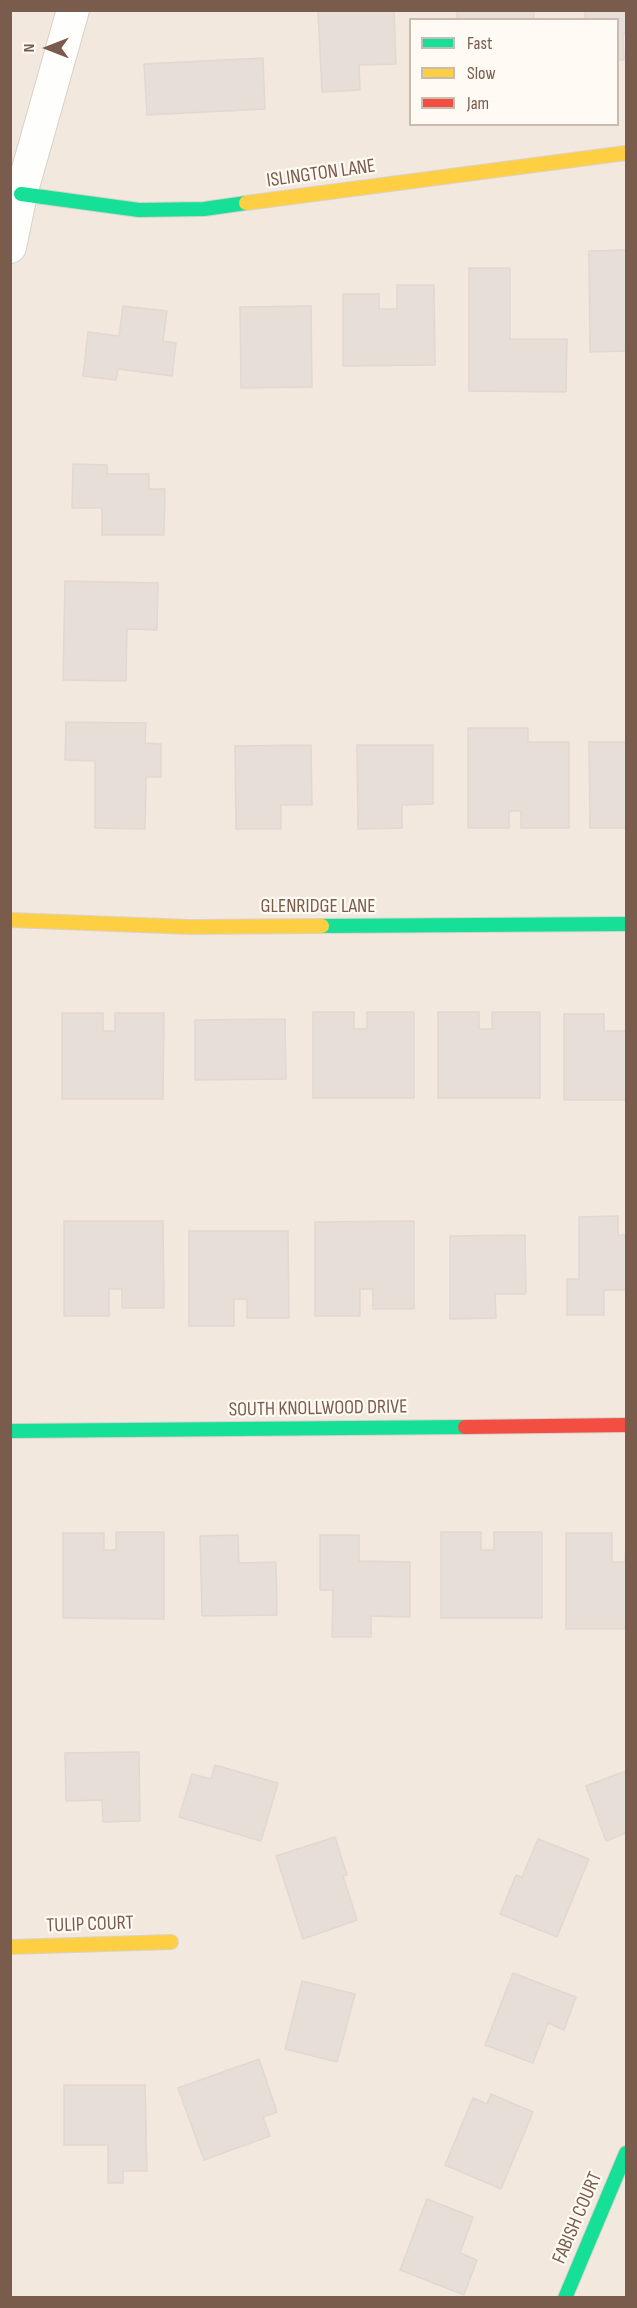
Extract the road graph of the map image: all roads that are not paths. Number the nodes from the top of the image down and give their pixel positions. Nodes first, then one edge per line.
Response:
1 (73, 10) edge
2 (627, 153) edge
3 (21, 194) junction
4 (10, 247) edge
5 (10, 920) edge
6 (627, 924) edge
7 (627, 1425) edge
8 (10, 1431) edge
9 (171, 1942) dead end
10 (10, 1947) edge
11 (627, 2153) edge
12 (565, 2298) edge

1 - 3 street
2 - 3 street, ISLINGTON LANE
3 - 4 street
5 - 6 street, GLENRIDGE LANE
7 - 8 street, SOUTH KNOLLWOOD DRIVE
9 - 10 street, TULIP COURT
11 - 12 street, FABISH COURT

